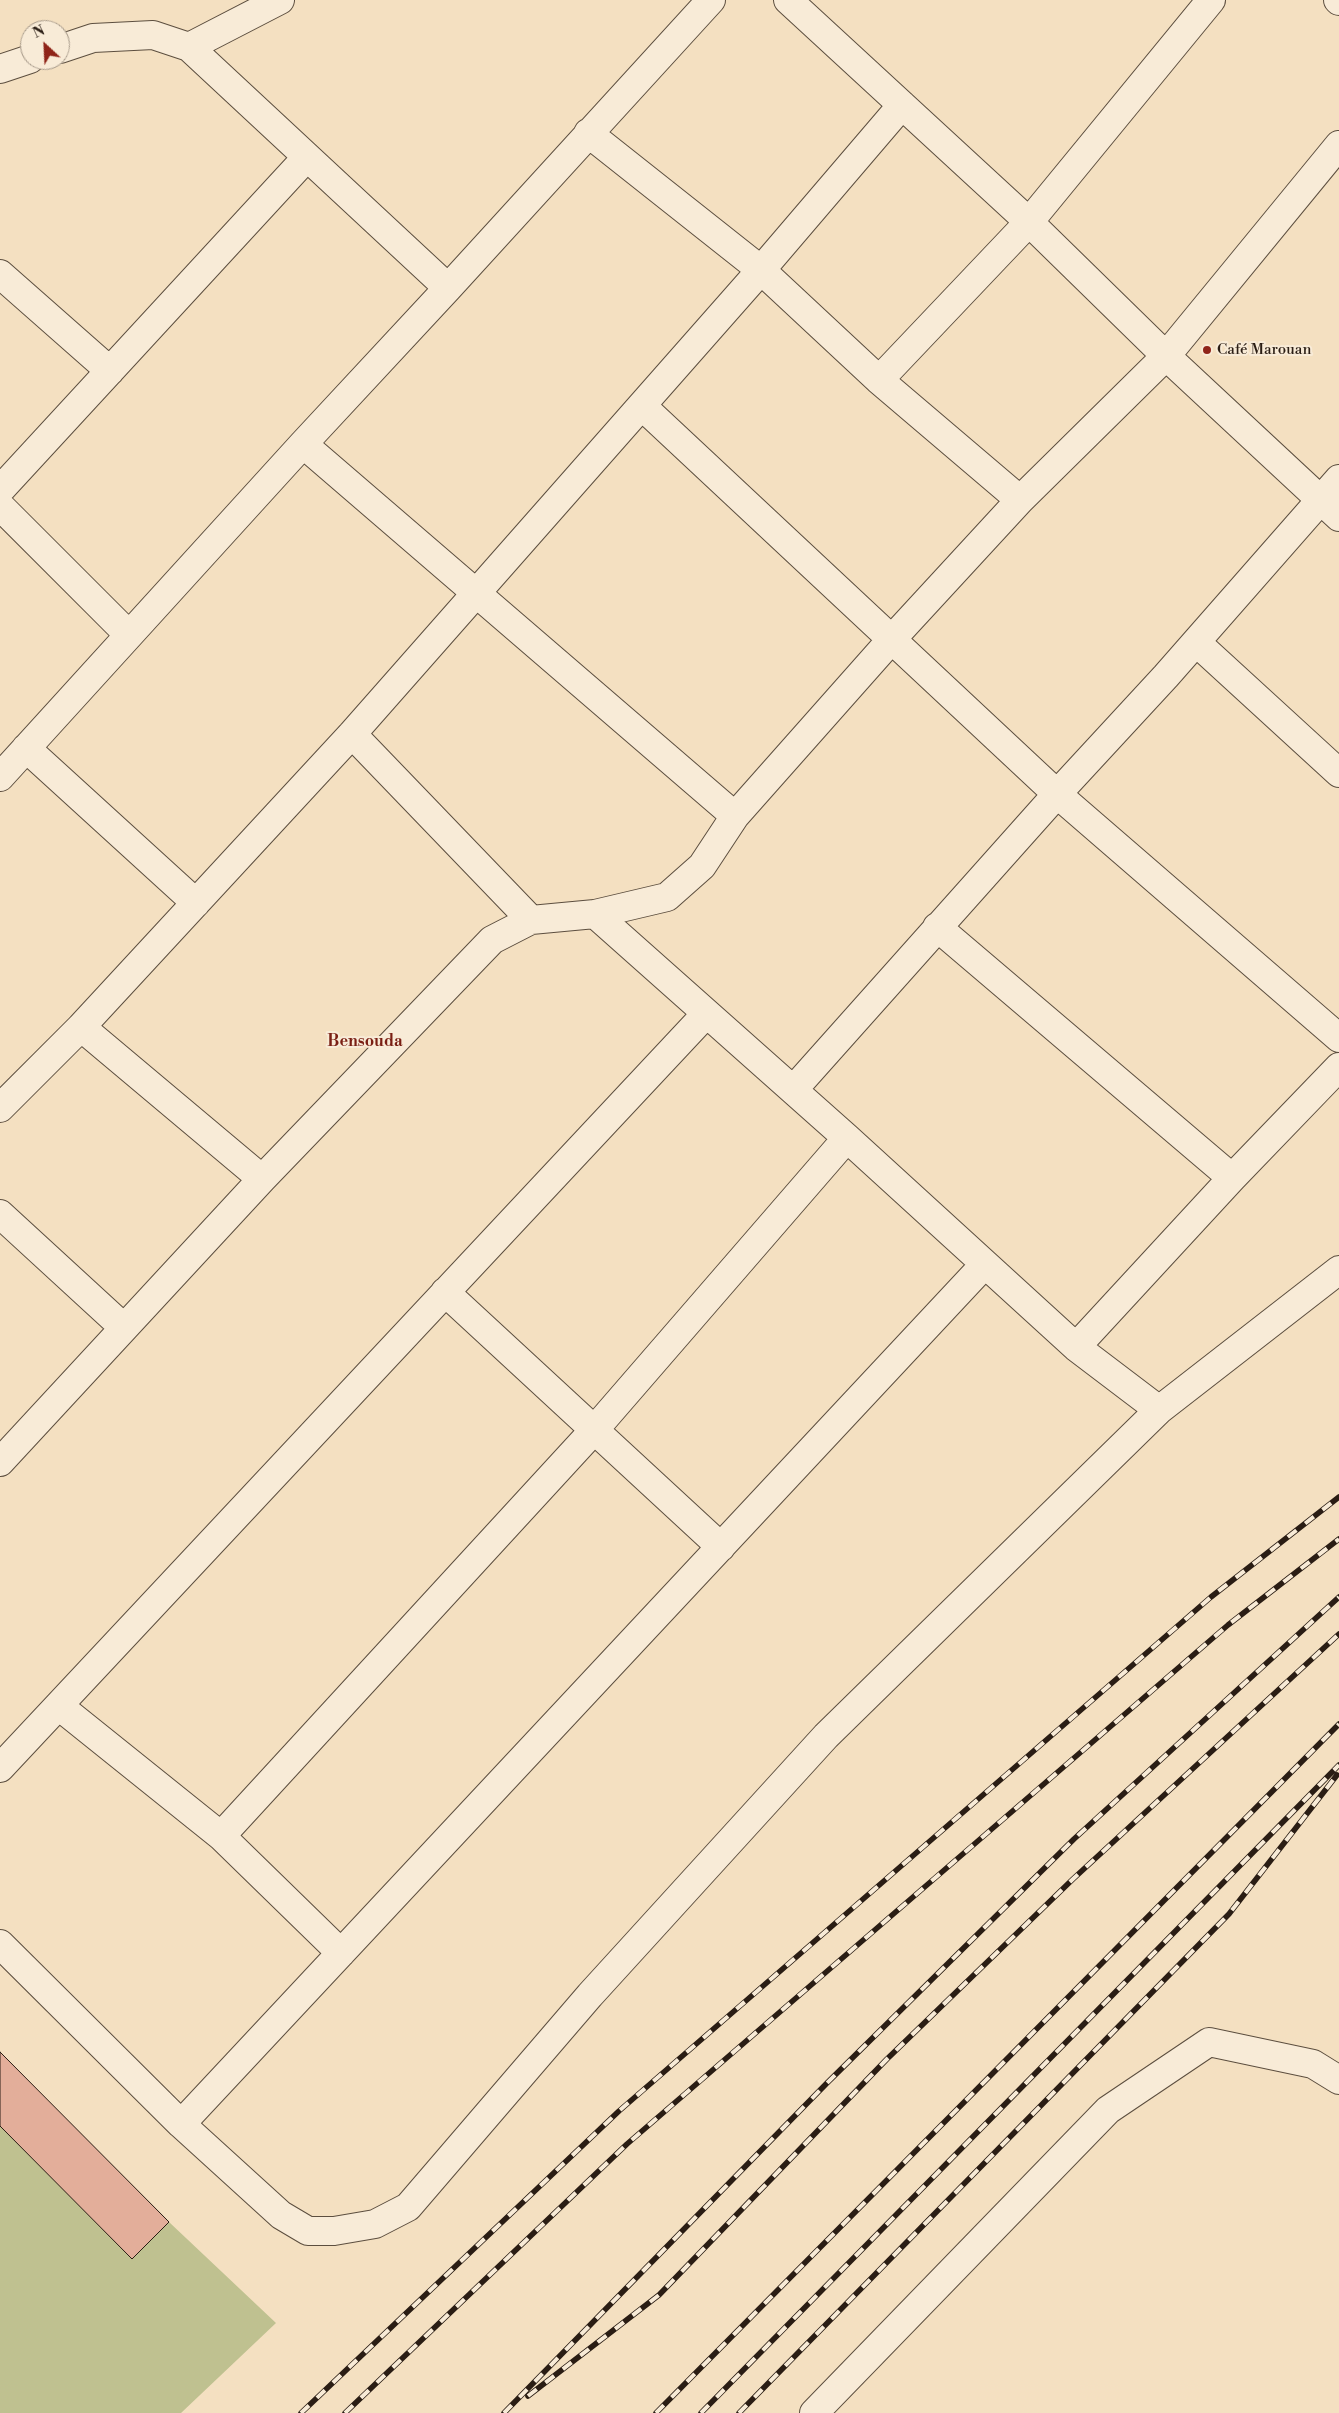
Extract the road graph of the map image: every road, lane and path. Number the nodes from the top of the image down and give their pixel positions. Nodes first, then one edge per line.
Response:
1 (280, 0) edge
2 (788, 0) edge
3 (1211, 0) edge
4 (702, 3) edge
5 (70, 46) edge
6 (189, 47) junction
7 (20, 62) edge
8 (0, 69) edge
9 (902, 105) junction
10 (588, 133) junction
11 (1339, 145) edge
12 (307, 157) junction
13 (1029, 222) junction
14 (761, 270) junction
15 (0, 274) edge
16 (448, 288) junction
17 (1166, 356) junction
18 (110, 371) junction
19 (880, 380) junction
20 (642, 406) junction
21 (302, 444) junction
22 (1339, 479) edge
23 (0, 490) edge
24 (1020, 500) junction
25 (0, 506) edge
26 (1330, 508) edge
27 (477, 594) junction
28 (129, 635) junction
29 (892, 640) junction
30 (1196, 642) junction
31 (352, 734) junction
32 (26, 748) junction
33 (1339, 773) edge
34 (0, 777) edge
35 (1057, 794) junction
36 (735, 816) junction
37 (196, 903) junction
38 (596, 914) junction
39 (531, 920) junction
40 (937, 927) junction
41 (706, 1014) junction
42 (81, 1027) junction
43 (1339, 1038) edge
44 (1339, 1067) edge
45 (793, 1090) junction
46 (0, 1108) edge
47 (848, 1138) junction
48 (1232, 1178) junction
49 (262, 1179) junction
50 (0, 1214) edge
51 (985, 1264) junction
52 (1339, 1270) edge
53 (445, 1292) junction
54 (123, 1328) junction
55 (1076, 1347) junction
56 (1159, 1410) junction
57 (595, 1430) junction
58 (0, 1462) edge
59 (720, 1547) junction
60 (59, 1706) junction
61 (0, 1768) edge
62 (221, 1836) junction
63 (0, 1944) edge
64 (342, 1953) junction
65 (1339, 2080) edge
66 (181, 2124) junction
67 (814, 2413) edge

1 - 6 street
2 - 9 street
3 - 13 street
4 - 10 street
5 - 6 street
6 - 12 street
7 - 8 street
9 - 13 street
9 - 14 street
10 - 14 street
10 - 16 street
11 - 17 street
12 - 16 street
12 - 18 street
13 - 17 street
13 - 19 street
14 - 19 street
14 - 20 street
15 - 18 street
16 - 21 street
17 - 24 street
17 - 26 street
18 - 23 street
19 - 24 street
20 - 27 street
20 - 29 street
21 - 27 street
21 - 28 street
22 - 26 street
24 - 29 street
25 - 28 street
26 - 30 street
27 - 31 street
27 - 36 street
28 - 32 street
29 - 35 street
29 - 36 street
30 - 33 street
30 - 35 street
31 - 37 street
31 - 39 street
32 - 34 street
32 - 37 street
35 - 40 street
35 - 43 street
36 - 38 street
37 - 42 street
38 - 39 street
38 - 41 street
39 - 49 street
40 - 45 street
40 - 48 street
41 - 45 street
41 - 53 street
42 - 46 street
42 - 49 street
44 - 48 street
45 - 47 street
47 - 51 street
47 - 57 street
48 - 55 street
49 - 54 street
50 - 54 street
51 - 55 street
51 - 59 street
52 - 56 street
53 - 57 street
53 - 60 street
54 - 58 street
55 - 56 street
56 - 66 street
57 - 59 street
57 - 62 street
59 - 64 street
60 - 61 street
60 - 62 street
62 - 64 street
63 - 66 street
64 - 66 street
65 - 67 street

